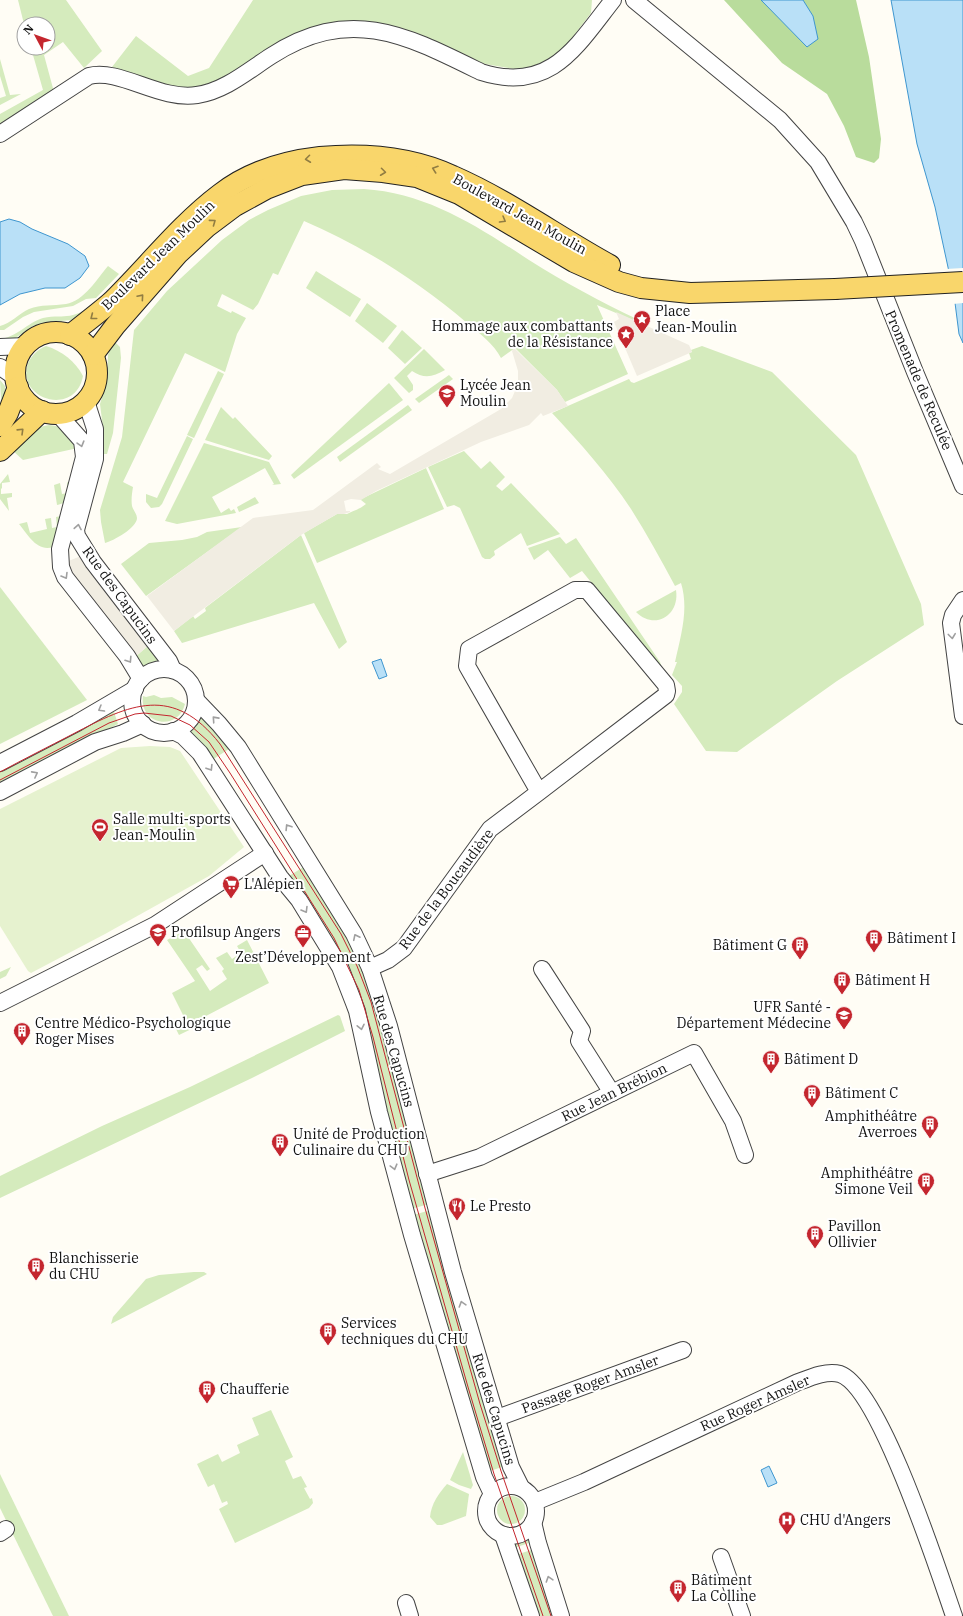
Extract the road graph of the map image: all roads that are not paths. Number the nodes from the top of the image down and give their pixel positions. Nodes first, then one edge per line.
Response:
1 (613, 0) edge
2 (634, 0) edge
3 (0, 134) edge
4 (963, 282) edge
5 (667, 290) junction
6 (70, 335) junction
7 (26, 346) junction
8 (0, 347) edge
9 (93, 355) junction
10 (11, 377) edge
11 (86, 401) junction
12 (50, 413) junction
13 (0, 426) edge
14 (0, 451) edge
15 (963, 486) edge
16 (963, 600) edge
17 (173, 670) junction
18 (138, 684) junction
19 (196, 700) junction
20 (963, 716) edge
21 (143, 724) junction
22 (173, 731) junction
23 (0, 762) edge
24 (0, 792) edge
25 (539, 792) junction
26 (265, 854) junction
27 (370, 968) junction
28 (542, 969) dead end
29 (0, 1003) edge
30 (612, 1093) junction
31 (745, 1156) dead end
32 (428, 1174) junction
33 (683, 1350) dead end
34 (497, 1418) junction
35 (521, 1487) junction
36 (492, 1494) junction
37 (535, 1502) junction
38 (534, 1522) junction
39 (503, 1535) junction
40 (721, 1557) dead end
41 (531, 1616) edge
42 (561, 1616) edge
43 (742, 1616) edge
44 (954, 1616) edge

1 - 3 street
2 - 15 street, Promenade de Reculée
4 - 5 main road, Boulevard Jean Moulin, bridge
5 -> 6 main road, Boulevard Jean Moulin
9 -> 5 main road, Boulevard Jean Moulin
6 - 7 main road
6 - 9 main road
7 - 8 street
7 - 10 main road
9 - 11 main road
10 - 12 main road
10 - 13 main road
11 - 12 main road
17 -> 11 street, Rue des Capucins
14 -> 12 main road
12 -> 18 street, Rue des Capucins
16 -> 20 street
17 - 18 street
17 - 19 street, Rue des Capucins
18 - 21 street
18 -> 23 street
19 - 22 street
27 -> 19 street, Rue des Capucins
21 - 22 street
24 -> 21 street
22 -> 26 street, Rue des Capucins
25 - 25 street, Rue de la Boucaudière
25 - 27 street, Rue de la Boucaudière
26 - 29 street
26 -> 36 street, Rue des Capucins
27 - 32 street, Rue des Capucins
28 - 30 street
30 - 31 street, Rue Jean Brébion
30 - 32 street, Rue Jean Brébion
34 -> 32 street, Rue des Capucins
33 - 34 street, Passage Roger Amsler
34 - 35 street, Rue des Capucins
35 - 36 street, Rue des Capucins
35 - 37 street, Rue des Capucins
36 - 39 street
37 - 38 street
37 - 44 street, Rue Roger Amsler
38 - 39 street
42 -> 38 street
39 - 41 street
40 - 43 street

